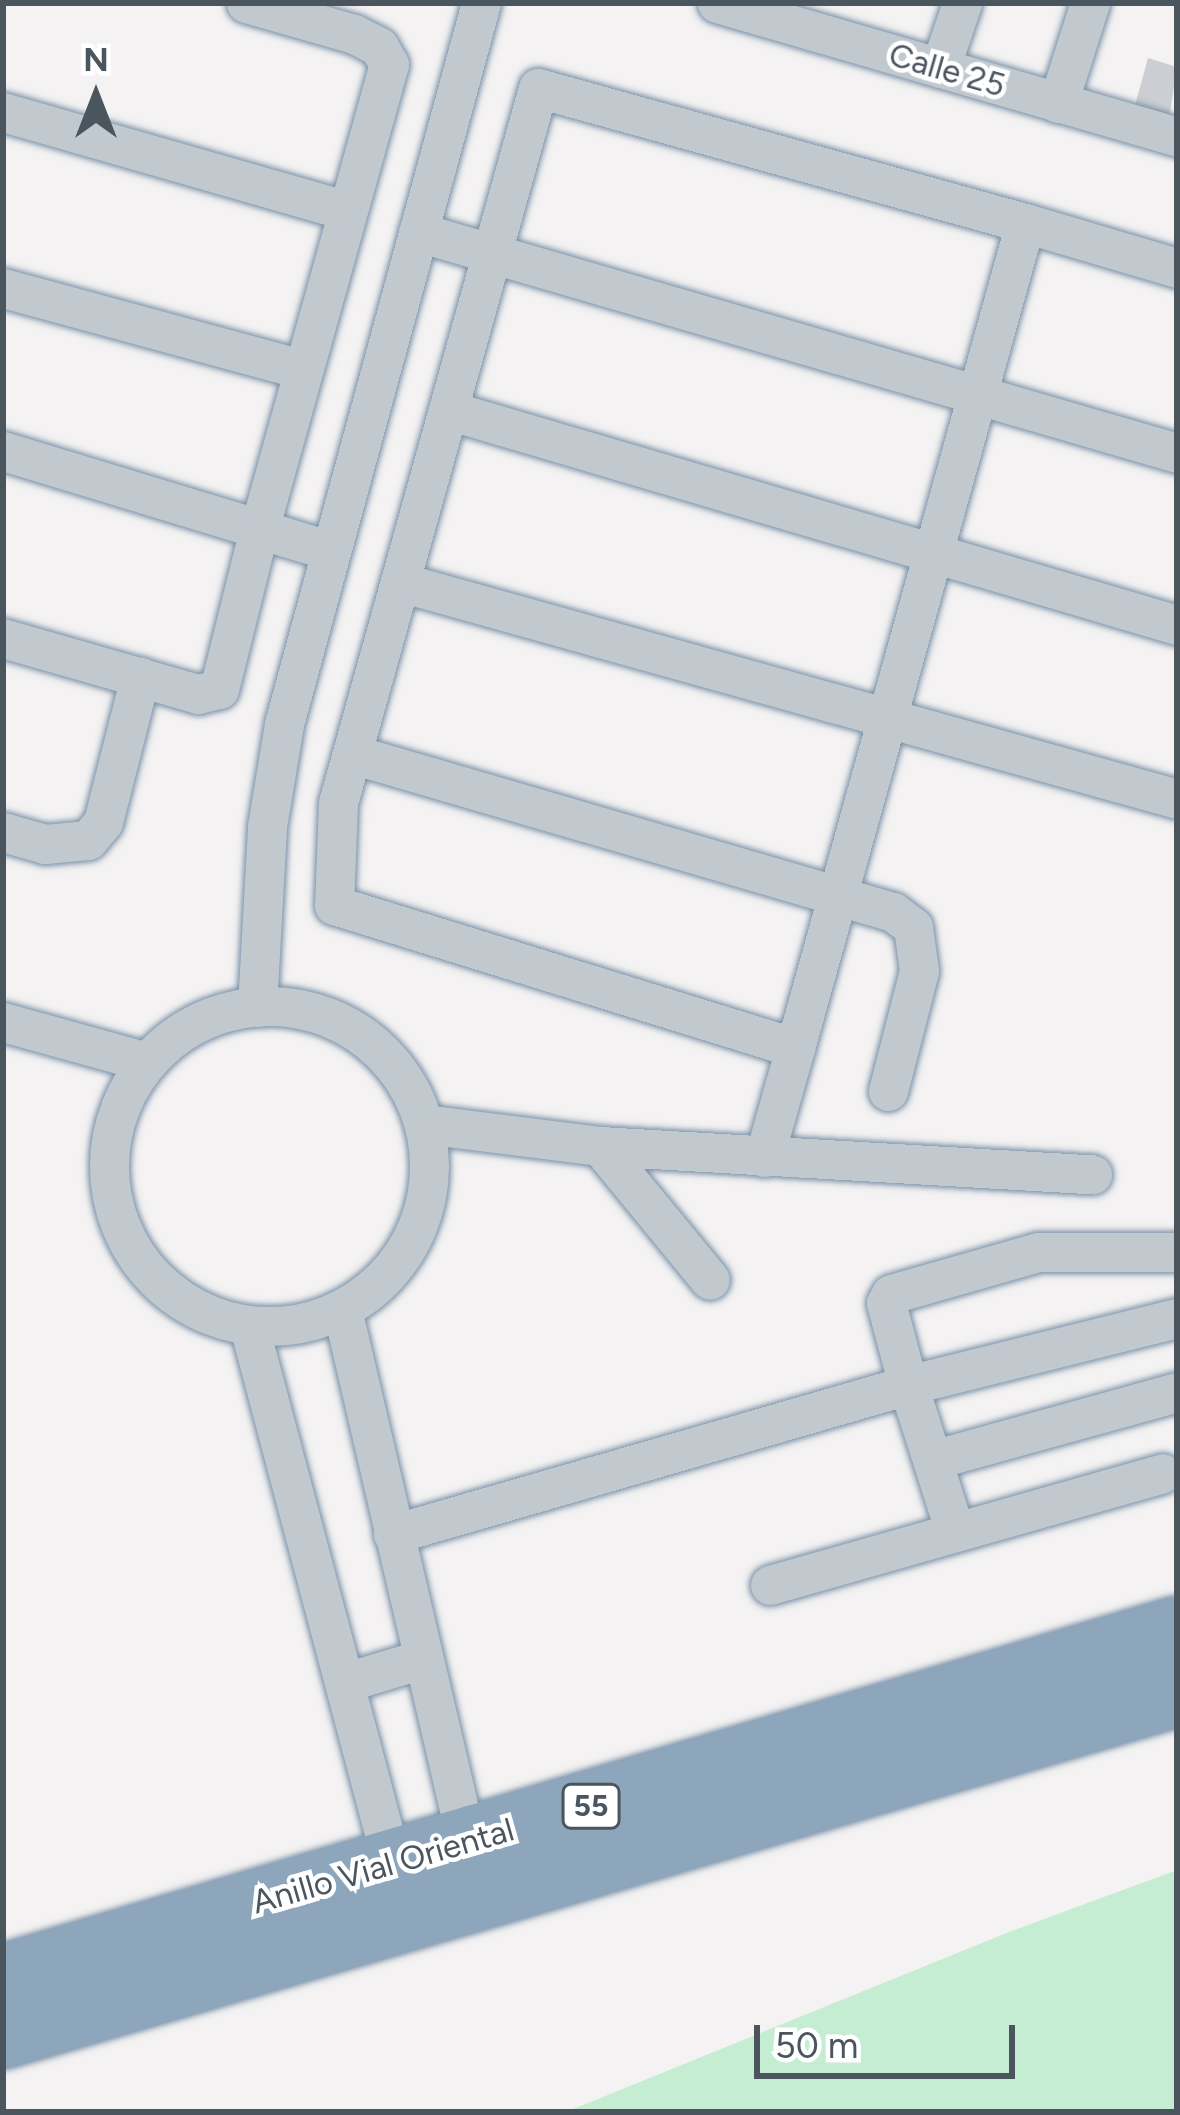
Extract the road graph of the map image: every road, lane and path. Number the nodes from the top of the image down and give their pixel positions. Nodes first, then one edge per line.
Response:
1 (246, 3) edge
2 (481, 3) edge
3 (717, 3) edge
4 (962, 3) edge
5 (1081, 6) edge
6 (940, 68) junction
7 (1058, 103) junction
8 (3, 112) edge
9 (1177, 137) edge
10 (345, 210) junction
11 (1025, 223) junction
12 (418, 232) junction
13 (493, 251) junction
14 (1177, 268) edge
15 (3, 287) edge
16 (301, 369) junction
17 (977, 394) junction
18 (448, 410) junction
19 (3, 451) edge
20 (1177, 453) edge
21 (259, 529) junction
22 (934, 548) junction
23 (331, 551) junction
24 (400, 582) junction
25 (1177, 625) edge
26 (3, 638) edge
27 (140, 677) junction
28 (886, 718) junction
29 (352, 754) junction
30 (1177, 799) edge
31 (3, 832) edge
32 (838, 892) junction
33 (257, 1006) junction
34 (3, 1022) edge
35 (795, 1048) junction
36 (147, 1062) junction
37 (888, 1091) dead end
38 (424, 1124) junction
39 (600, 1146) junction
40 (764, 1157) junction
41 (1092, 1174) dead end
42 (1177, 1252) edge
43 (710, 1280) dead end
44 (342, 1309) junction
45 (1177, 1318) edge
46 (249, 1325) junction
47 (908, 1385) junction
48 (1177, 1391) edge
49 (932, 1460) junction
50 (1162, 1473) dead end
51 (955, 1532) junction
52 (393, 1534) junction
53 (770, 1586) dead end
54 (1177, 1630) edge
55 (422, 1659) junction
56 (346, 1682) junction
57 (1177, 1693) edge
58 (467, 1843) junction
59 (392, 1863) junction
60 (3, 1978) edge
61 (3, 2035) edge

1 - 10 street
2 - 12 street
3 - 6 street, Calle 25
4 - 6 street
5 - 7 street
6 - 7 street, Calle 25
7 - 9 street, Calle 25
8 - 10 street
10 - 16 street
11 - 13 street
11 - 14 street
11 - 17 street
12 - 13 street
12 - 23 street
13 - 17 street
13 - 18 street
15 - 16 street
16 - 21 street
17 - 20 street
17 - 22 street
18 - 22 street
18 - 24 street
19 - 21 street
21 - 23 street
21 - 27 street
22 - 25 street
22 - 28 street
23 - 33 street
24 - 28 street
24 - 29 street
26 - 27 street
27 - 31 street
28 - 30 street
28 - 32 street
29 - 32 street
29 - 35 street
32 - 35 street
32 - 37 street
33 - 36 street
33 - 38 street
34 - 36 street
35 - 40 street
36 - 46 street
38 - 39 street
38 - 44 street
39 - 40 street
39 - 43 street
40 - 41 street
42 - 47 street
44 - 46 street
44 - 52 street
45 - 47 street
46 - 56 street
47 - 49 street
47 - 52 street
48 - 49 street
49 - 51 street
50 - 51 street
51 - 53 street
52 - 55 street
54 - 58 highway, Anillo Vial Oriental / 55
55 - 56 street
55 - 58 street
56 - 59 street
57 - 61 highway, Anillo Vial Oriental / 55
58 - 59 highway, Anillo Vial Oriental / 55
59 - 60 highway, Anillo Vial Oriental / 55

